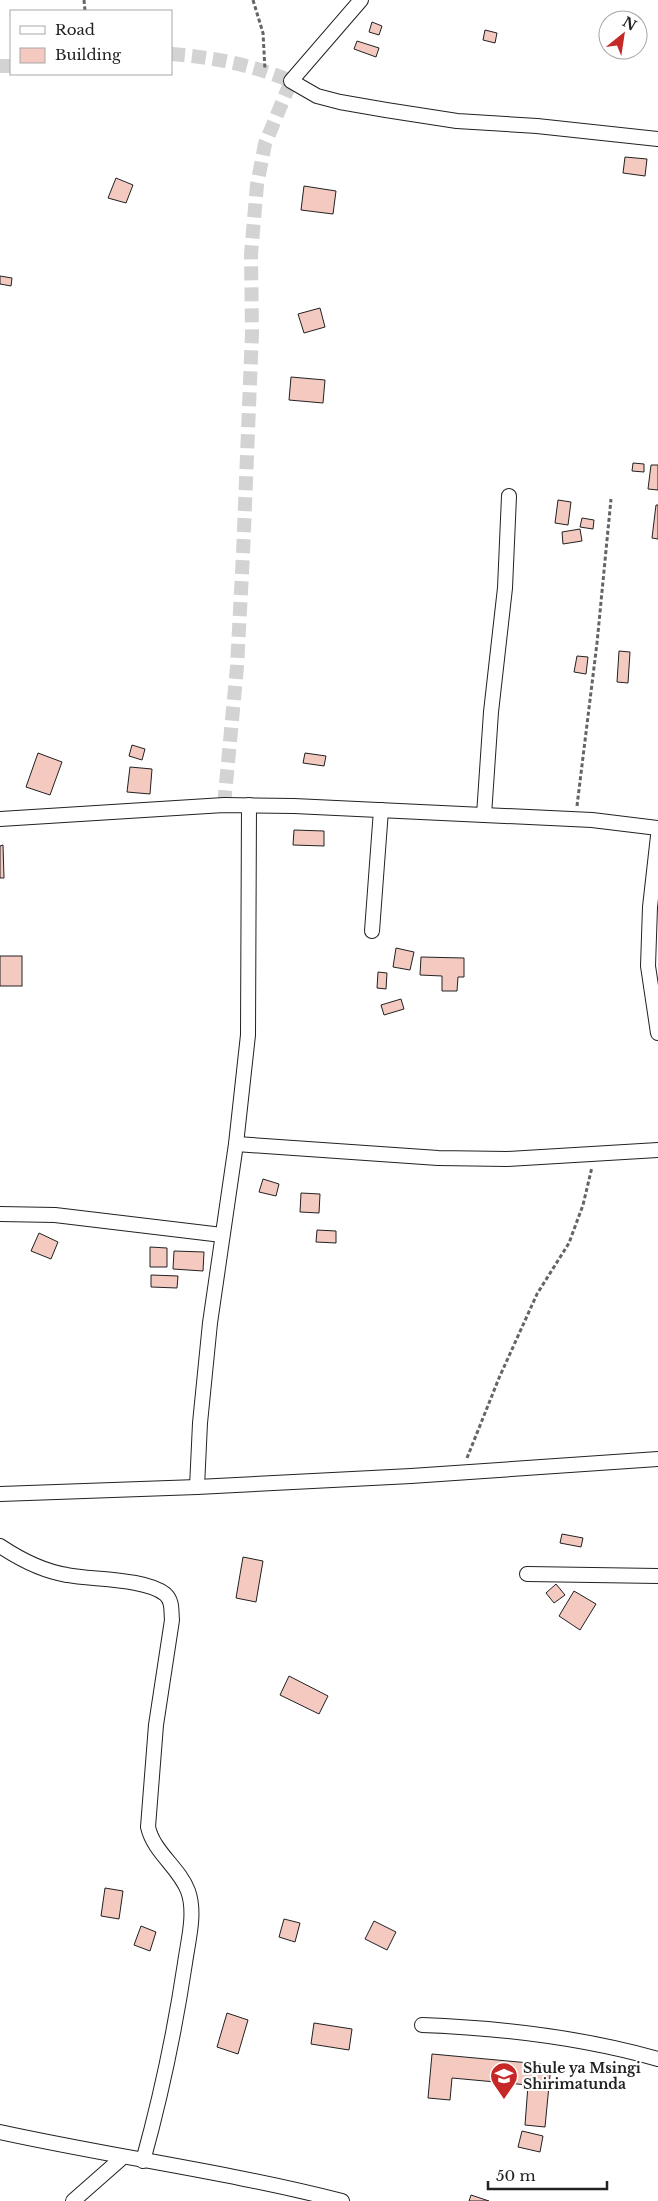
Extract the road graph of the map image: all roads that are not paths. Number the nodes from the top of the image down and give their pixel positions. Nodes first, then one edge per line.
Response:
1 (361, 0) edge
2 (658, 139) edge
3 (509, 496) dead end
4 (249, 805) junction
5 (381, 810) junction
6 (484, 815) junction
7 (0, 819) edge
8 (658, 828) edge
9 (658, 836) edge
10 (372, 931) dead end
11 (658, 1033) edge
12 (236, 1144) junction
13 (658, 1150) edge
14 (0, 1214) edge
15 (222, 1235) junction
16 (658, 1459) edge
17 (197, 1487) junction
18 (0, 1494) edge
19 (0, 1546) edge
20 (528, 1574) dead end
21 (658, 1576) edge
22 (422, 2025) dead end
23 (658, 2058) edge
24 (0, 2132) edge
25 (123, 2157) junction
26 (143, 2161) junction
27 (73, 2201) edge
28 (342, 2201) edge

1 - 2 street
3 - 6 street
4 - 5 street
4 - 7 street
4 - 12 street
5 - 6 street
5 - 10 street
6 - 8 street
9 - 11 street
12 - 13 street
12 - 15 street
14 - 15 street
15 - 17 street
16 - 17 street
17 - 18 street
19 - 26 street
20 - 21 street
22 - 23 street
24 - 25 street
25 - 26 street
25 - 27 street
26 - 28 street

